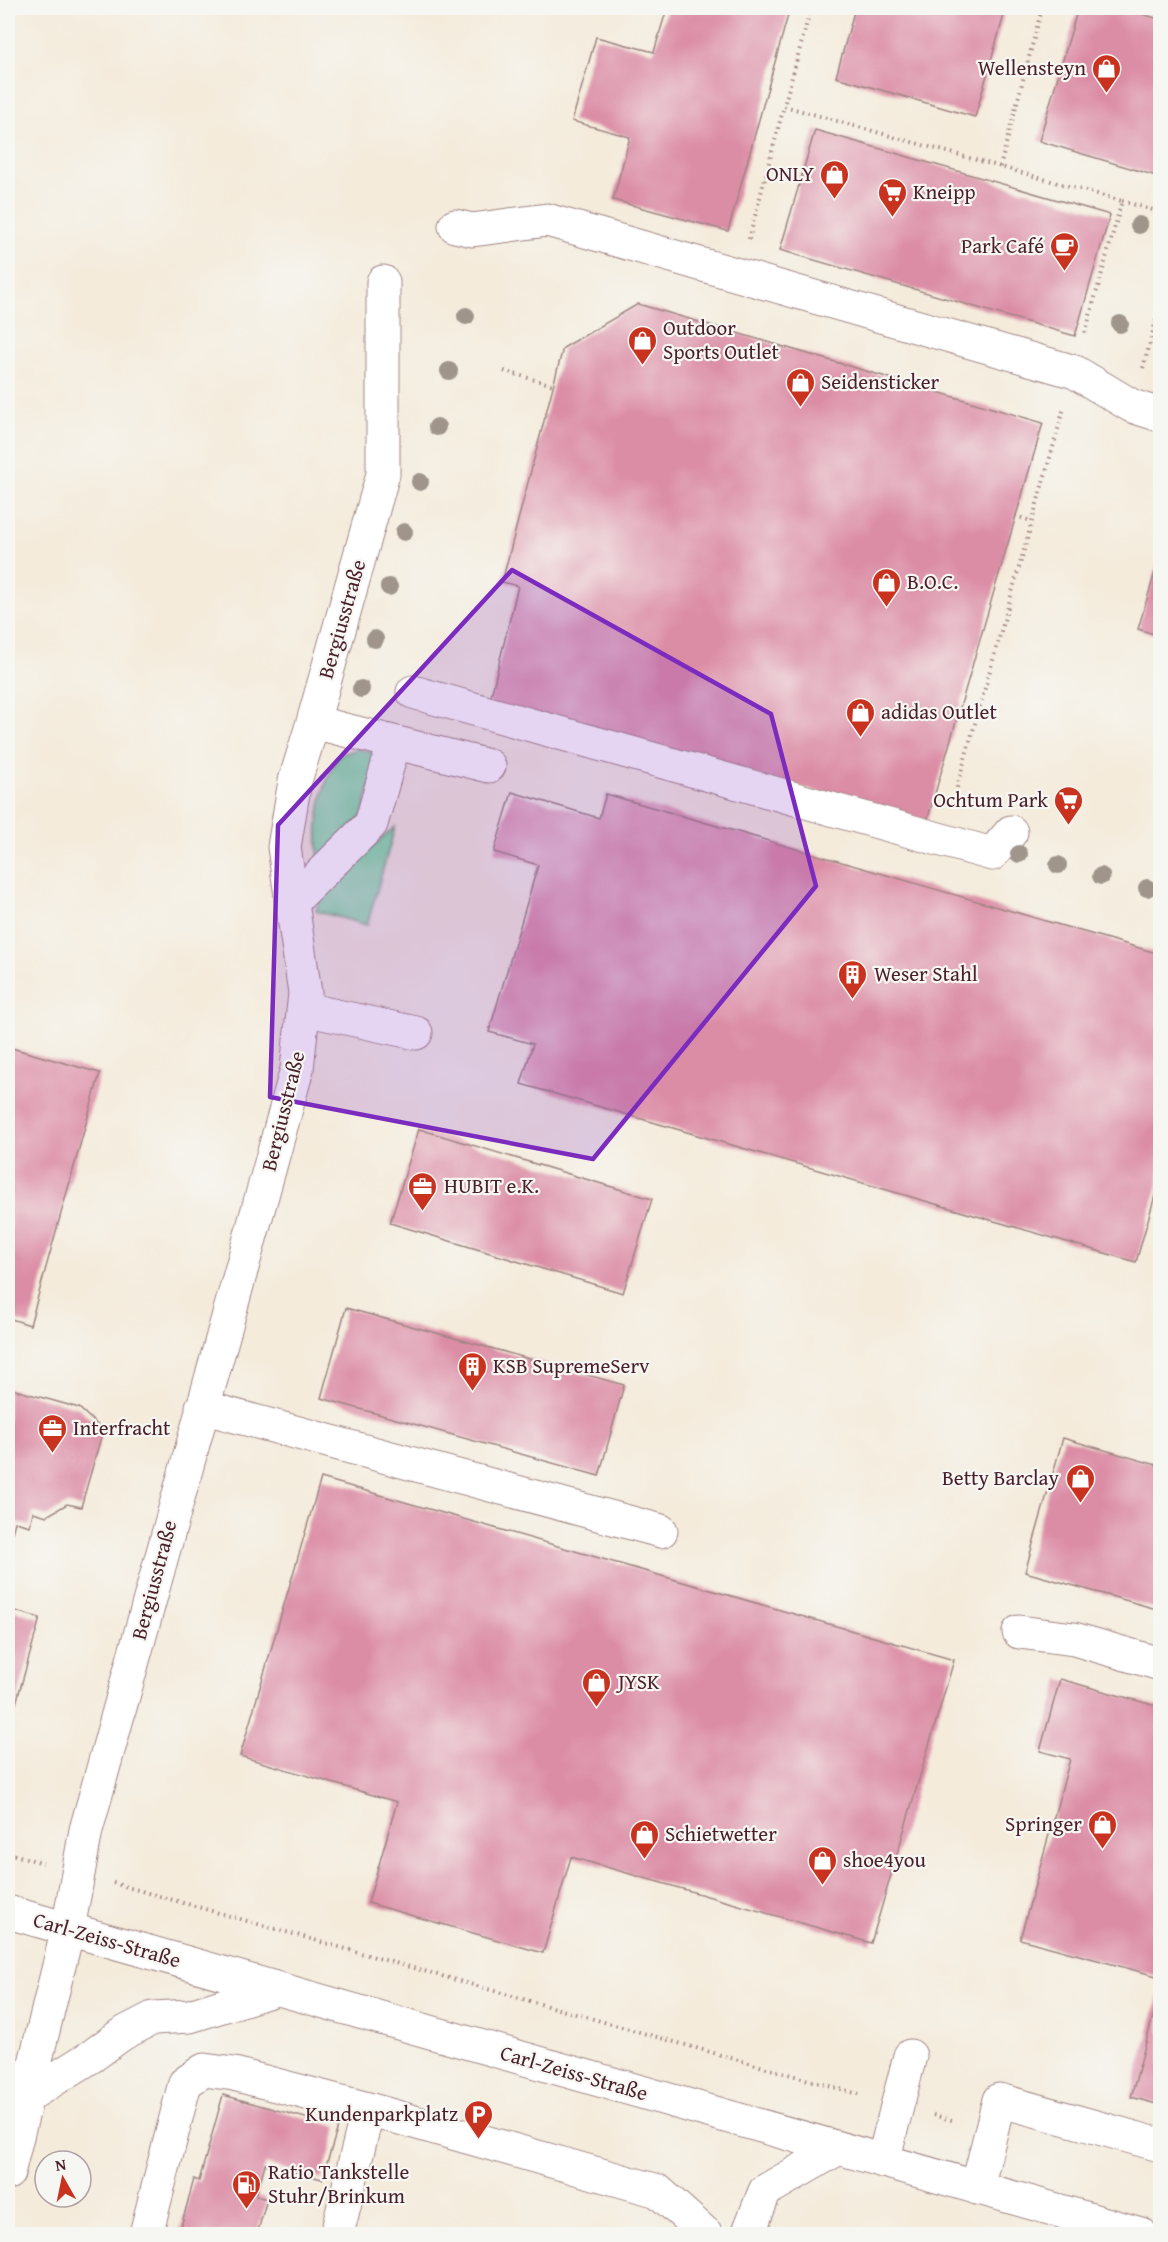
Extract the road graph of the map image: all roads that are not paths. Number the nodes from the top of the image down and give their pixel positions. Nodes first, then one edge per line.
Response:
1 (455, 225) dead end
2 (383, 282) dead end
3 (1146, 410) edge
4 (413, 692) dead end
5 (314, 722) junction
6 (394, 742) junction
7 (489, 766) dead end
8 (1011, 832) dead end
9 (293, 901) junction
10 (304, 1009) junction
11 (416, 1034) dead end
12 (202, 1407) junction
13 (660, 1531) dead end
14 (1019, 1632) dead end
15 (1161, 1664) edge
16 (8, 1912) edge
17 (68, 1929) junction
18 (276, 1989) junction
19 (910, 2056) dead end
20 (26, 2097) junction
21 (368, 2109) junction
22 (1161, 2145) edge
23 (837, 2149) junction
24 (9, 2158) edge
25 (883, 2161) junction
26 (976, 2188) junction
27 (146, 2235) edge
28 (338, 2235) edge
29 (706, 2235) edge
30 (748, 2235) edge
31 (1141, 2235) edge

1 - 3 street
2 - 5 street, Bergiusstraße
4 - 8 street
5 - 6 street
5 - 9 street, Bergiusstraße
6 - 7 street
6 - 9 street
9 - 10 street, Bergiusstraße
10 - 11 street
10 - 12 street, Bergiusstraße
12 - 13 street
12 - 17 street, Bergiusstraße
14 - 15 street
16 - 17 street, Carl-Zeiss-Straße
17 - 18 street, Carl-Zeiss-Straße
17 - 20 street, Bergiusstraße
18 - 20 street
18 - 23 street, Carl-Zeiss-Straße
19 - 25 street
20 - 24 street, Bergiusstraße
21 - 27 street
21 - 28 street
21 - 29 street
22 - 26 street
23 - 25 street, Carl-Zeiss-Straße
23 - 30 street
25 - 26 street, Carl-Zeiss-Straße
26 - 31 street, Carl-Zeiss-Straße

